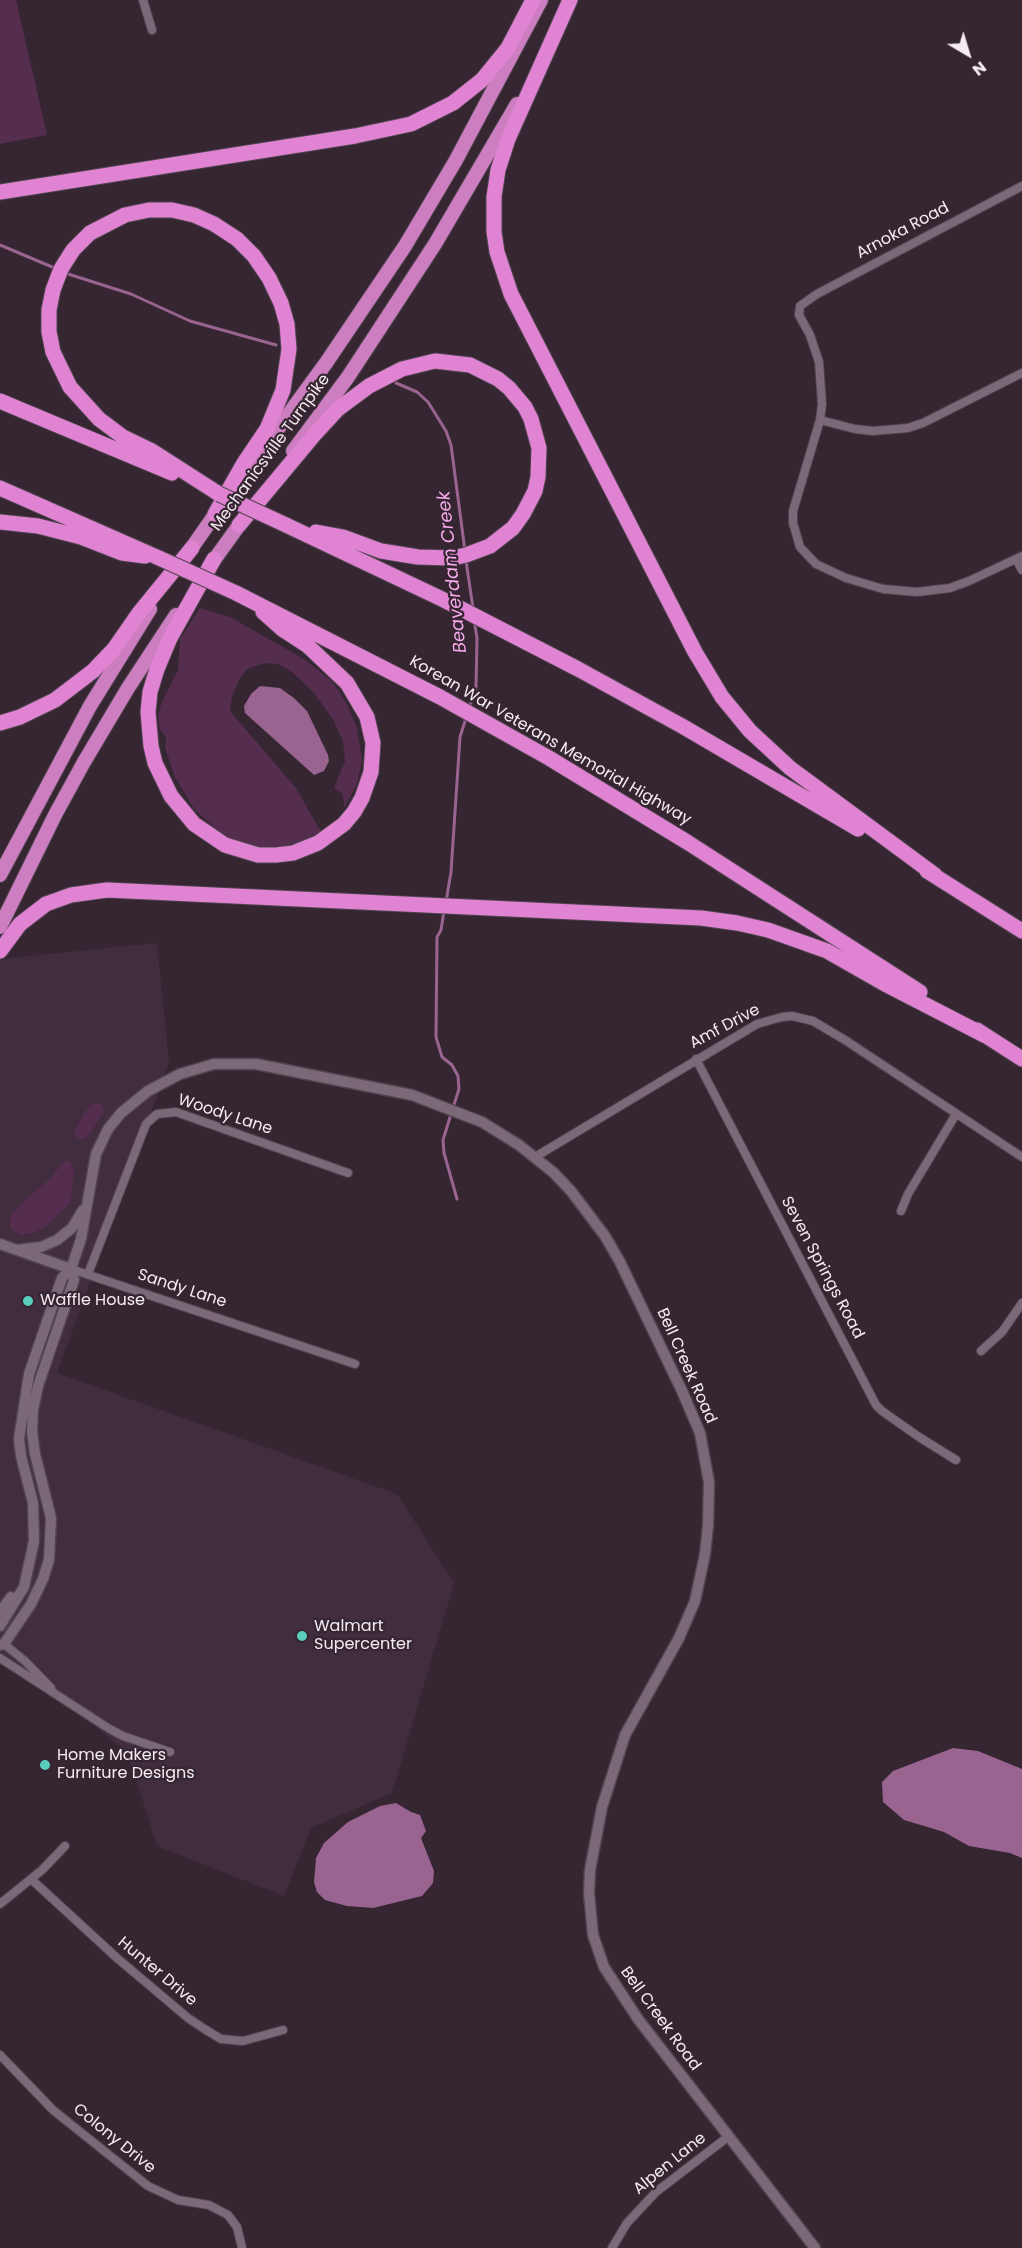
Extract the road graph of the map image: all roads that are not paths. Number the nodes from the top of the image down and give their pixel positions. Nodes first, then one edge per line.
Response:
1 (143, 0) edge
2 (533, 0) edge
3 (541, 0) edge
4 (570, 0) edge
5 (152, 30) dead end
6 (1022, 186) edge
7 (0, 192) edge
8 (1022, 373) edge
9 (0, 401) edge
10 (820, 420) junction
11 (180, 474) junction
12 (0, 488) edge
13 (215, 514) junction
14 (0, 522) edge
15 (239, 525) junction
16 (288, 525) junction
17 (192, 548) junction
18 (139, 552) junction
19 (1019, 558) edge
20 (214, 559) junction
21 (1022, 570) edge
22 (243, 597) junction
23 (0, 723) edge
24 (0, 875) edge
25 (935, 875) junction
26 (0, 927) edge
27 (1022, 931) edge
28 (0, 951) edge
29 (984, 1035) junction
30 (696, 1059) junction
31 (1022, 1059) edge
32 (956, 1114) junction
33 (535, 1157) junction
34 (1022, 1157) edge
35 (348, 1173) dead end
36 (89, 1196) junction
37 (901, 1211) dead end
38 (0, 1244) edge
39 (17, 1250) junction
40 (71, 1269) junction
41 (88, 1274) junction
42 (1022, 1303) edge
43 (981, 1351) dead end
44 (355, 1364) dead end
45 (956, 1460) dead end
46 (28, 1572) junction
47 (0, 1612) edge
48 (0, 1626) edge
49 (1, 1643) edge
50 (0, 1658) edge
51 (56, 1693) junction
52 (170, 1752) dead end
53 (65, 1846) dead end
54 (31, 1880) junction
55 (0, 1904) edge
56 (283, 2030) dead end
57 (0, 2055) edge
58 (729, 2136) junction
59 (242, 2248) edge
60 (612, 2248) edge
61 (815, 2248) edge

1 - 5 street
2 - 7 highway
3 - 13 highway, Mechanicsville Turnpike
4 - 15 highway, Mechanicsville Turnpike
4 - 25 highway
6 - 10 street, Arnoka Road
8 - 10 street
9 - 11 highway
10 - 19 street
11 - 13 highway
11 - 16 highway, bridge
12 - 18 highway
13 - 17 highway, Mechanicsville Turnpike
14 - 18 highway
15 - 16 highway
15 - 20 highway, Mechanicsville Turnpike
16 - 25 highway
17 - 23 highway
17 - 24 highway, Mechanicsville Turnpike
18 - 22 highway, Korean War Veterans Memorial Highway, bridge
19 - 21 street
20 - 22 highway
20 - 26 highway, Mechanicsville Turnpike
22 - 29 highway, Korean War Veterans Memorial Highway
25 - 27 highway
28 - 29 highway
29 - 31 highway, Korean War Veterans Memorial Highway
30 - 32 street, Amf Drive
30 - 33 street, Amf Drive
30 - 45 street, Seven Springs Road
32 - 34 street, Amf Drive
32 - 37 street
33 - 36 street, Bell Creek Road
33 - 58 street, Bell Creek Road
35 - 41 street, Woody Lane
36 - 39 street
36 - 40 street, Bell Creek Road
38 - 39 street, Sandy Lane
39 - 40 street, Sandy Lane
40 - 41 street, Sandy Lane
40 - 46 street, Bell Creek Road
40 - 49 street, Bell Creek Road
41 - 44 street, Sandy Lane
42 - 43 street
46 - 47 street
46 - 48 street, Bell Creek Road
49 - 51 street
50 - 51 street
51 - 52 street
53 - 54 street
54 - 55 street
54 - 56 street, Hunter Drive
57 - 59 street, Colony Drive
58 - 60 street, Alpen Lane
58 - 61 street, Bell Creek Road

